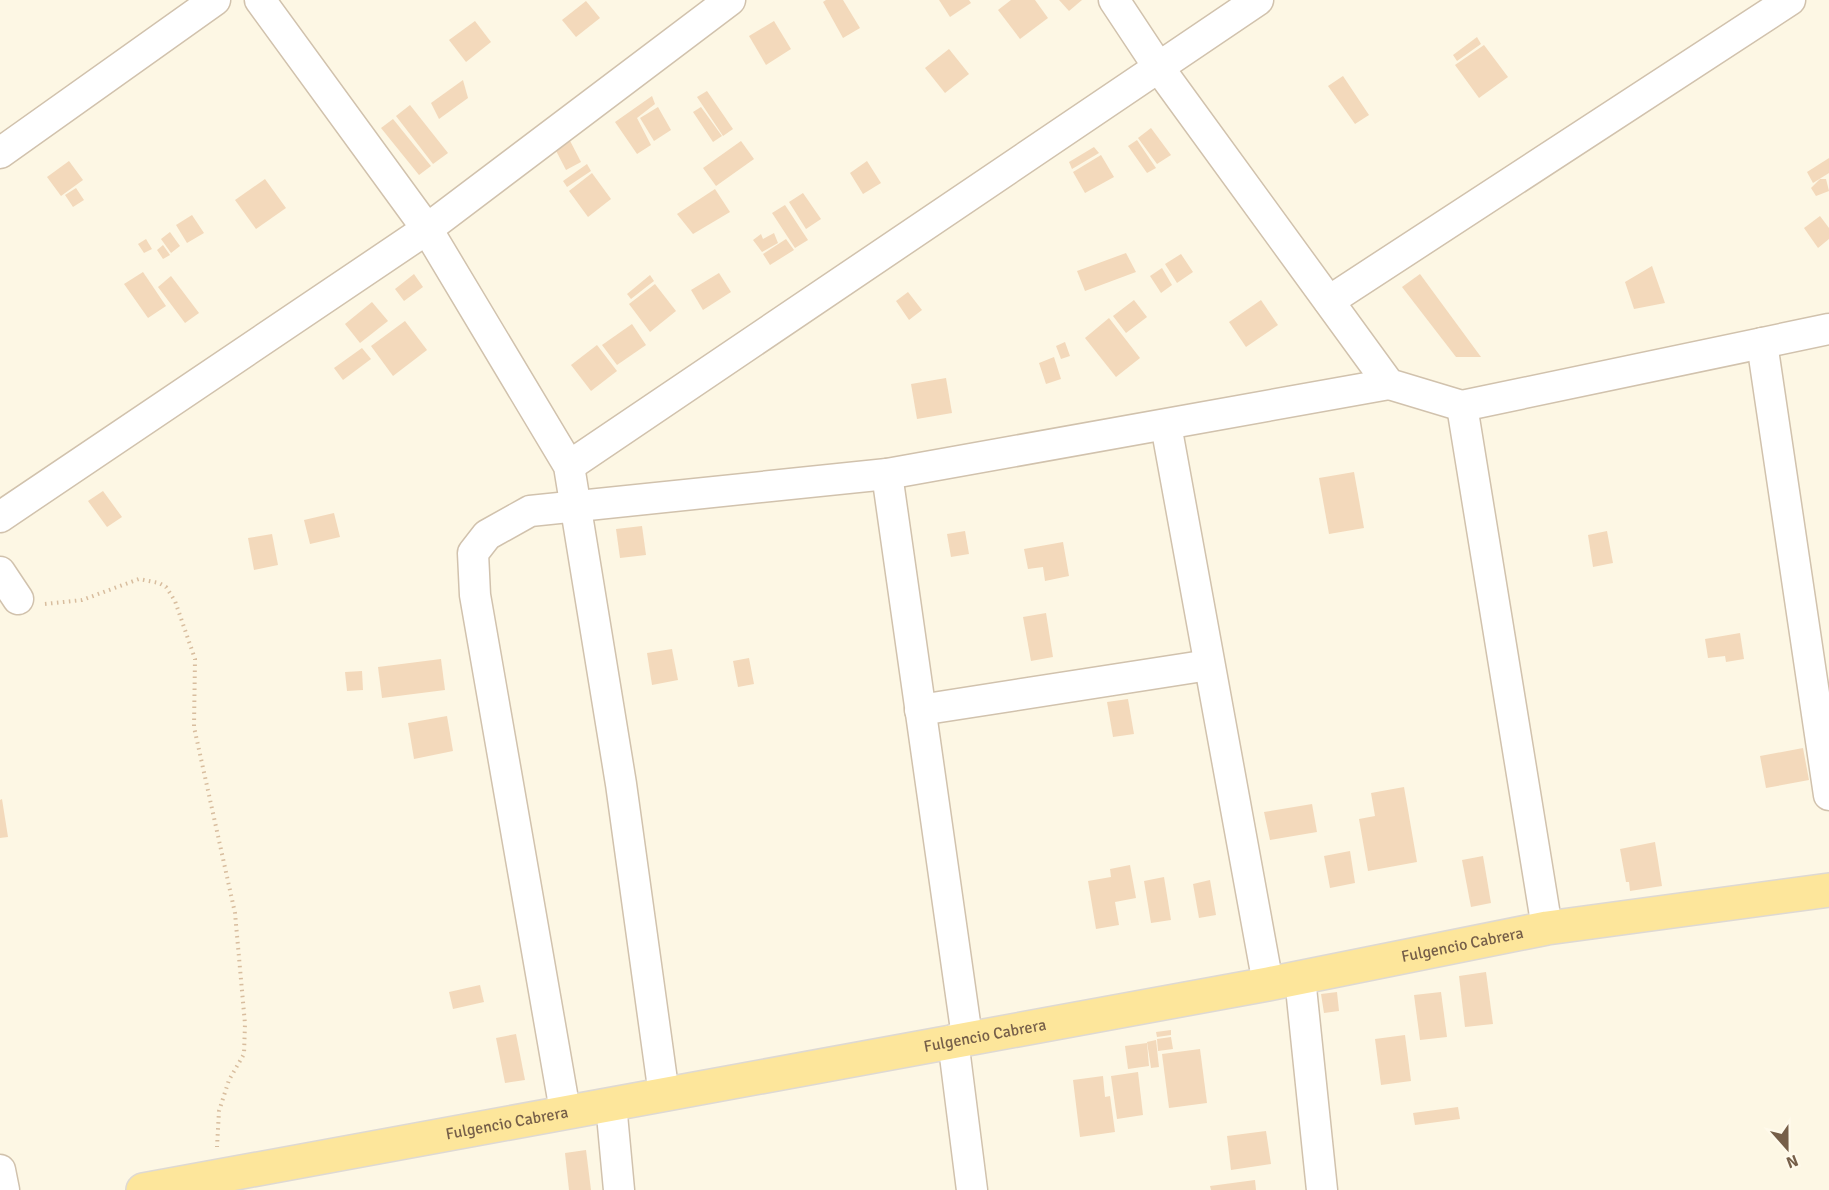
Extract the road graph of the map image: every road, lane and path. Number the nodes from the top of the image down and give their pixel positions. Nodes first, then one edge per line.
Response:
1 (215, 0) edge
2 (260, 0) edge
3 (730, 0) edge
4 (1114, 0) edge
5 (1258, 0) edge
6 (1790, 0) edge
7 (1159, 68) junction
8 (0, 153) edge
9 (427, 229) junction
10 (1329, 300) junction
11 (1829, 328) edge
12 (1762, 343) junction
13 (1389, 384) junction
14 (1462, 406) junction
15 (1166, 425) junction
16 (569, 466) junction
17 (887, 474) junction
18 (575, 505) junction
19 (0, 516) edge
20 (0, 572) edge
21 (18, 599) joint
22 (1209, 665) junction
23 (920, 710) junction
24 (1829, 795) edge
25 (1829, 890) edge
26 (1547, 928) junction
27 (1300, 978) junction
28 (1268, 984) junction
29 (960, 1039) junction
30 (664, 1095) junction
31 (611, 1104) junction
32 (565, 1111) junction
33 (0, 1170) edge
34 (231, 1184) edge
35 (4, 1190) edge
36 (143, 1190) edge
37 (619, 1190) edge
38 (972, 1190) edge
39 (1322, 1190) edge

1 - 8 street
2 - 9 street
3 - 9 street
4 - 7 street
5 - 7 street
6 - 10 street
7 - 10 street
7 - 16 street
9 - 16 street
9 - 19 street
10 - 13 street
11 - 12 street
12 - 14 street
12 - 24 street
13 - 14 street
13 - 15 street
14 - 26 street
15 - 17 street
15 - 22 street
16 - 18 street
17 - 18 street
17 - 23 street
18 - 30 street
18 - 32 street
20 - 21 street
21 - 34 path
22 - 23 street
22 - 28 street
23 - 29 street
25 - 26 main road, Fulgencio Cabrera
26 - 27 main road, Fulgencio Cabrera
27 - 28 main road, Fulgencio Cabrera
27 - 39 street
28 - 29 main road, Fulgencio Cabrera
29 - 30 main road, Fulgencio Cabrera
29 - 38 street
30 - 31 main road, Fulgencio Cabrera
31 - 32 main road, Fulgencio Cabrera
31 - 37 street
32 - 34 main road, Fulgencio Cabrera
33 - 35 street
34 - 36 main road, Fulgencio Cabrera

